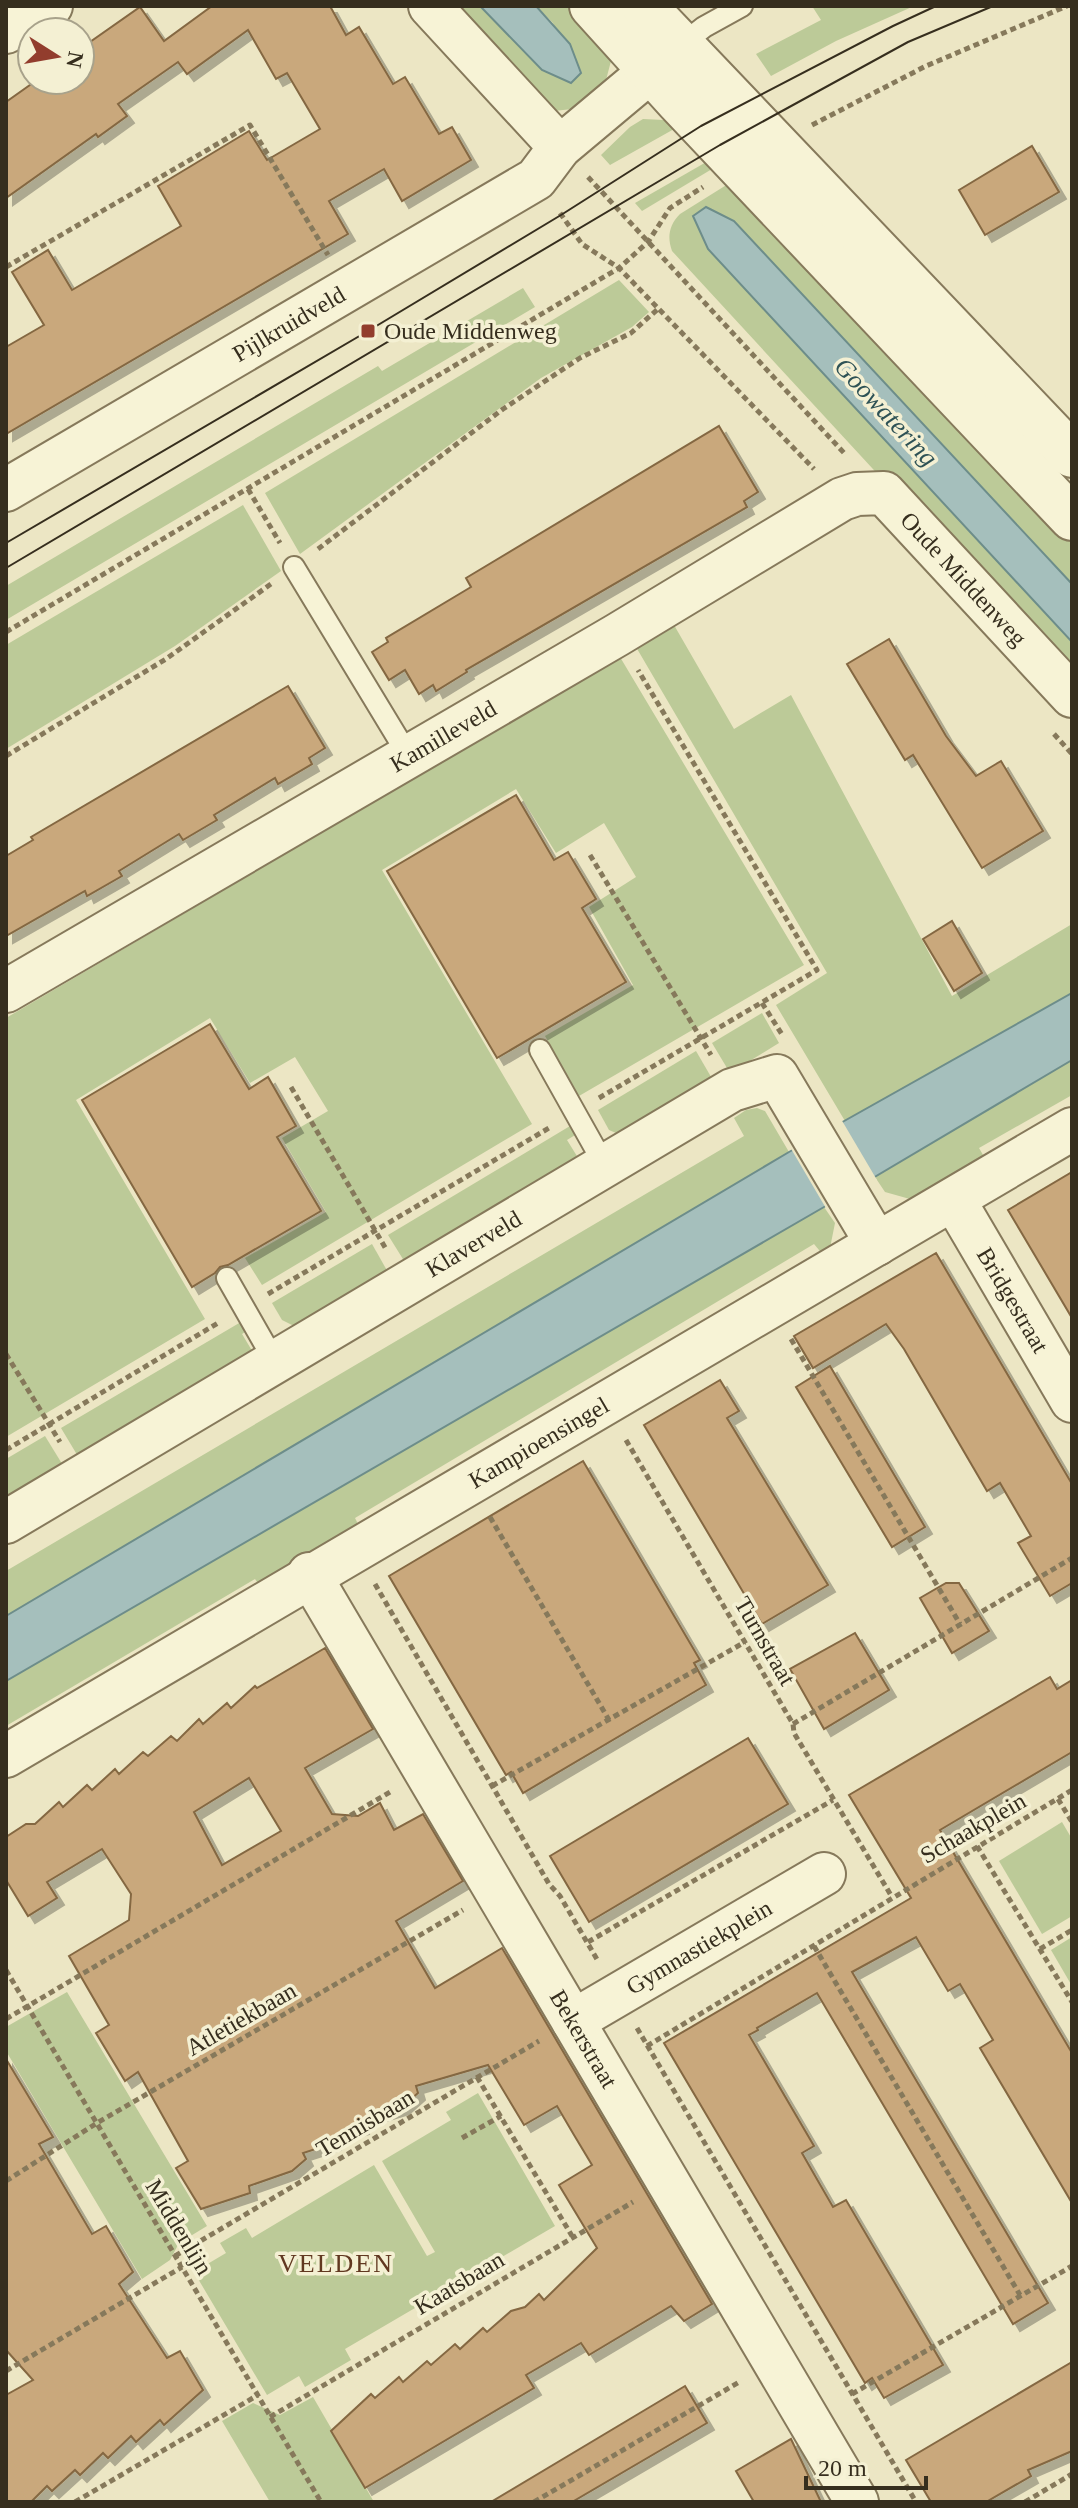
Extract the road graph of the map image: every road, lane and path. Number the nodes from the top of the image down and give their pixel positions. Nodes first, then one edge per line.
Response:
1 (51, 6) edge
2 (430, 6) edge
3 (592, 6) edge
4 (644, 6) edge
5 (742, 6) edge
6 (1067, 6) edge
7 (6, 32) edge
8 (666, 58) junction
9 (830, 116) dead end
10 (548, 163) junction
11 (738, 165) junction
12 (648, 242) junction
13 (6, 267) edge
14 (619, 268) junction
15 (348, 289) junction
16 (659, 308) junction
17 (1072, 455) edge
18 (248, 489) junction
19 (6, 490) edge
20 (884, 493) junction
21 (842, 499) junction
22 (1072, 518) edge
23 (294, 567) junction
24 (6, 632) edge
25 (634, 665) dead end
26 (1072, 696) edge
27 (1052, 732) dead end
28 (1072, 754) edge
29 (408, 755) junction
30 (6, 756) edge
31 (590, 855) dead end
32 (6, 991) edge
33 (702, 1039) junction
34 (540, 1050) dead end
35 (291, 1087) dead end
36 (732, 1090) junction
37 (575, 1112) junction
38 (1072, 1129) edge
39 (605, 1166) junction
40 (954, 1200) junction
41 (867, 1226) junction
42 (375, 1231) junction
43 (227, 1278) dead end
44 (407, 1284) junction
45 (771, 1305) junction
46 (244, 1308) junction
47 (6, 1354) edge
48 (275, 1362) junction
49 (1072, 1401) edge
50 (605, 1405) junction
51 (49, 1424) junction
52 (6, 1450) edge
53 (81, 1478) junction
54 (469, 1482) junction
55 (6, 1522) edge
56 (355, 1549) junction
57 (1072, 1558) edge
58 (309, 1574) junction
59 (960, 1624) junction
60 (745, 1642) junction
61 (609, 1720) junction
62 (793, 1724) junction
63 (6, 1756) edge
64 (425, 1771) junction
65 (491, 1787) junction
66 (1072, 1790) edge
67 (1058, 1799) junction
68 (833, 1800) junction
69 (1072, 1822) edge
70 (977, 1846) junction
71 (824, 1874) dead end
72 (496, 1891) junction
73 (892, 1897) junction
74 (1072, 1930) edge
75 (588, 1942) junction
76 (814, 1946) junction
77 (1040, 1949) junction
78 (6, 1970) edge
79 (617, 1996) junction
80 (1072, 2002) edge
81 (28, 2006) junction
82 (6, 2019) edge
83 (573, 2021) junction
84 (647, 2046) junction
85 (477, 2077) junction
86 (501, 2116) junction
87 (97, 2123) junction
88 (462, 2138) dead end
89 (6, 2181) edge
90 (668, 2182) junction
91 (572, 2236) junction
92 (175, 2256) junction
93 (1072, 2266) edge
94 (182, 2267) junction
95 (1020, 2295) junction
96 (774, 2362) junction
97 (6, 2371) edge
98 (852, 2394) junction
99 (258, 2395) junction
100 (270, 2417) junction
101 (1072, 2474) edge
102 (75, 2502) edge
103 (321, 2502) edge
104 (534, 2502) edge
105 (857, 2502) edge
106 (916, 2502) edge
107 (1025, 2502) edge

1 - 7 street
2 - 10 street
3 - 8 street
4 - 8 street
5 - 8 lane
6 - 9 path
8 - 10 street, Pijlkruidveld
8 - 11 street
8 - 17 street
10 - 12 path, Oude Middenweg
10 - 14 path
10 - 15 street, Pijlkruidveld
11 - 12 path
11 - 22 street
12 - 14 path
12 - 20 path, Oude Middenweg
13 - 15 path
14 - 16 path
14 - 18 path
15 - 19 street, Pijlkruidveld
16 - 21 path
16 - 23 path
18 - 23 path
18 - 24 path
20 - 21 street, Kamilleveld
20 - 26 street, Oude Middenweg
21 - 29 street, Kamilleveld
23 - 29 lane
23 - 30 path
25 - 33 path
27 - 28 path
29 - 32 street, Kamilleveld
31 - 33 path
33 - 36 path
33 - 37 path
34 - 37 lane
35 - 42 path
36 - 39 street, Klaverveld
36 - 41 street, Klaverveld
37 - 39 lane
37 - 42 path
38 - 40 street, Kampioensingel
39 - 44 street, Klaverveld
40 - 41 street, Kampioensingel
40 - 49 street, Bridgestraat
41 - 45 street, Kampioensingel
42 - 44 path
42 - 46 path
43 - 46 lane
44 - 48 street, Klaverveld
45 - 50 street, Kampioensingel
45 - 59 path
46 - 48 lane
46 - 51 path
47 - 51 path
48 - 53 street, Klaverveld
50 - 54 street, Kampioensingel
50 - 60 path, Turnstraat
51 - 52 path
51 - 53 path
53 - 55 street, Klaverveld
54 - 56 street, Kampioensingel
54 - 61 path
56 - 58 street, Kampioensingel
56 - 65 path
57 - 59 path
58 - 63 street, Kampioensingel
58 - 64 street, Bekerstraat
59 - 62 path
60 - 61 path
60 - 62 path, Turnstraat
61 - 65 path
62 - 68 path, Turnstraat
64 - 72 street, Bekerstraat
64 - 81 path
65 - 75 path
66 - 67 path, Schaakplein
67 - 69 path
67 - 70 path, Schaakplein
68 - 73 path, Turnstraat
68 - 75 path
70 - 73 path, Schaakplein
70 - 77 path
71 - 79 street, Gymnastiekplein
72 - 83 street, Bekerstraat
72 - 87 path, Atletiekbaan
73 - 76 path
74 - 77 path
75 - 79 path
76 - 84 path
76 - 95 path
77 - 80 path
78 - 81 path, Middenlijn
79 - 83 street, Gymnastiekplein
79 - 84 path
81 - 82 path
81 - 87 path, Middenlijn
83 - 85 path, Tennisbaan
83 - 90 street, Bekerstraat
84 - 98 path
85 - 86 path
85 - 92 path, Tennisbaan
86 - 88 path
86 - 91 path
87 - 89 path, Atletiekbaan
87 - 92 path, Middenlijn
90 - 91 path, Kaatsbaan
90 - 96 street, Bekerstraat
91 - 100 path, Kaatsbaan
92 - 94 path, Middenlijn
93 - 95 path
94 - 97 path
94 - 99 path, Middenlijn
95 - 98 path
96 - 104 path
96 - 105 street, Bekerstraat
98 - 106 path
99 - 100 path, Middenlijn
99 - 102 path
100 - 103 path, Middenlijn
101 - 107 path

